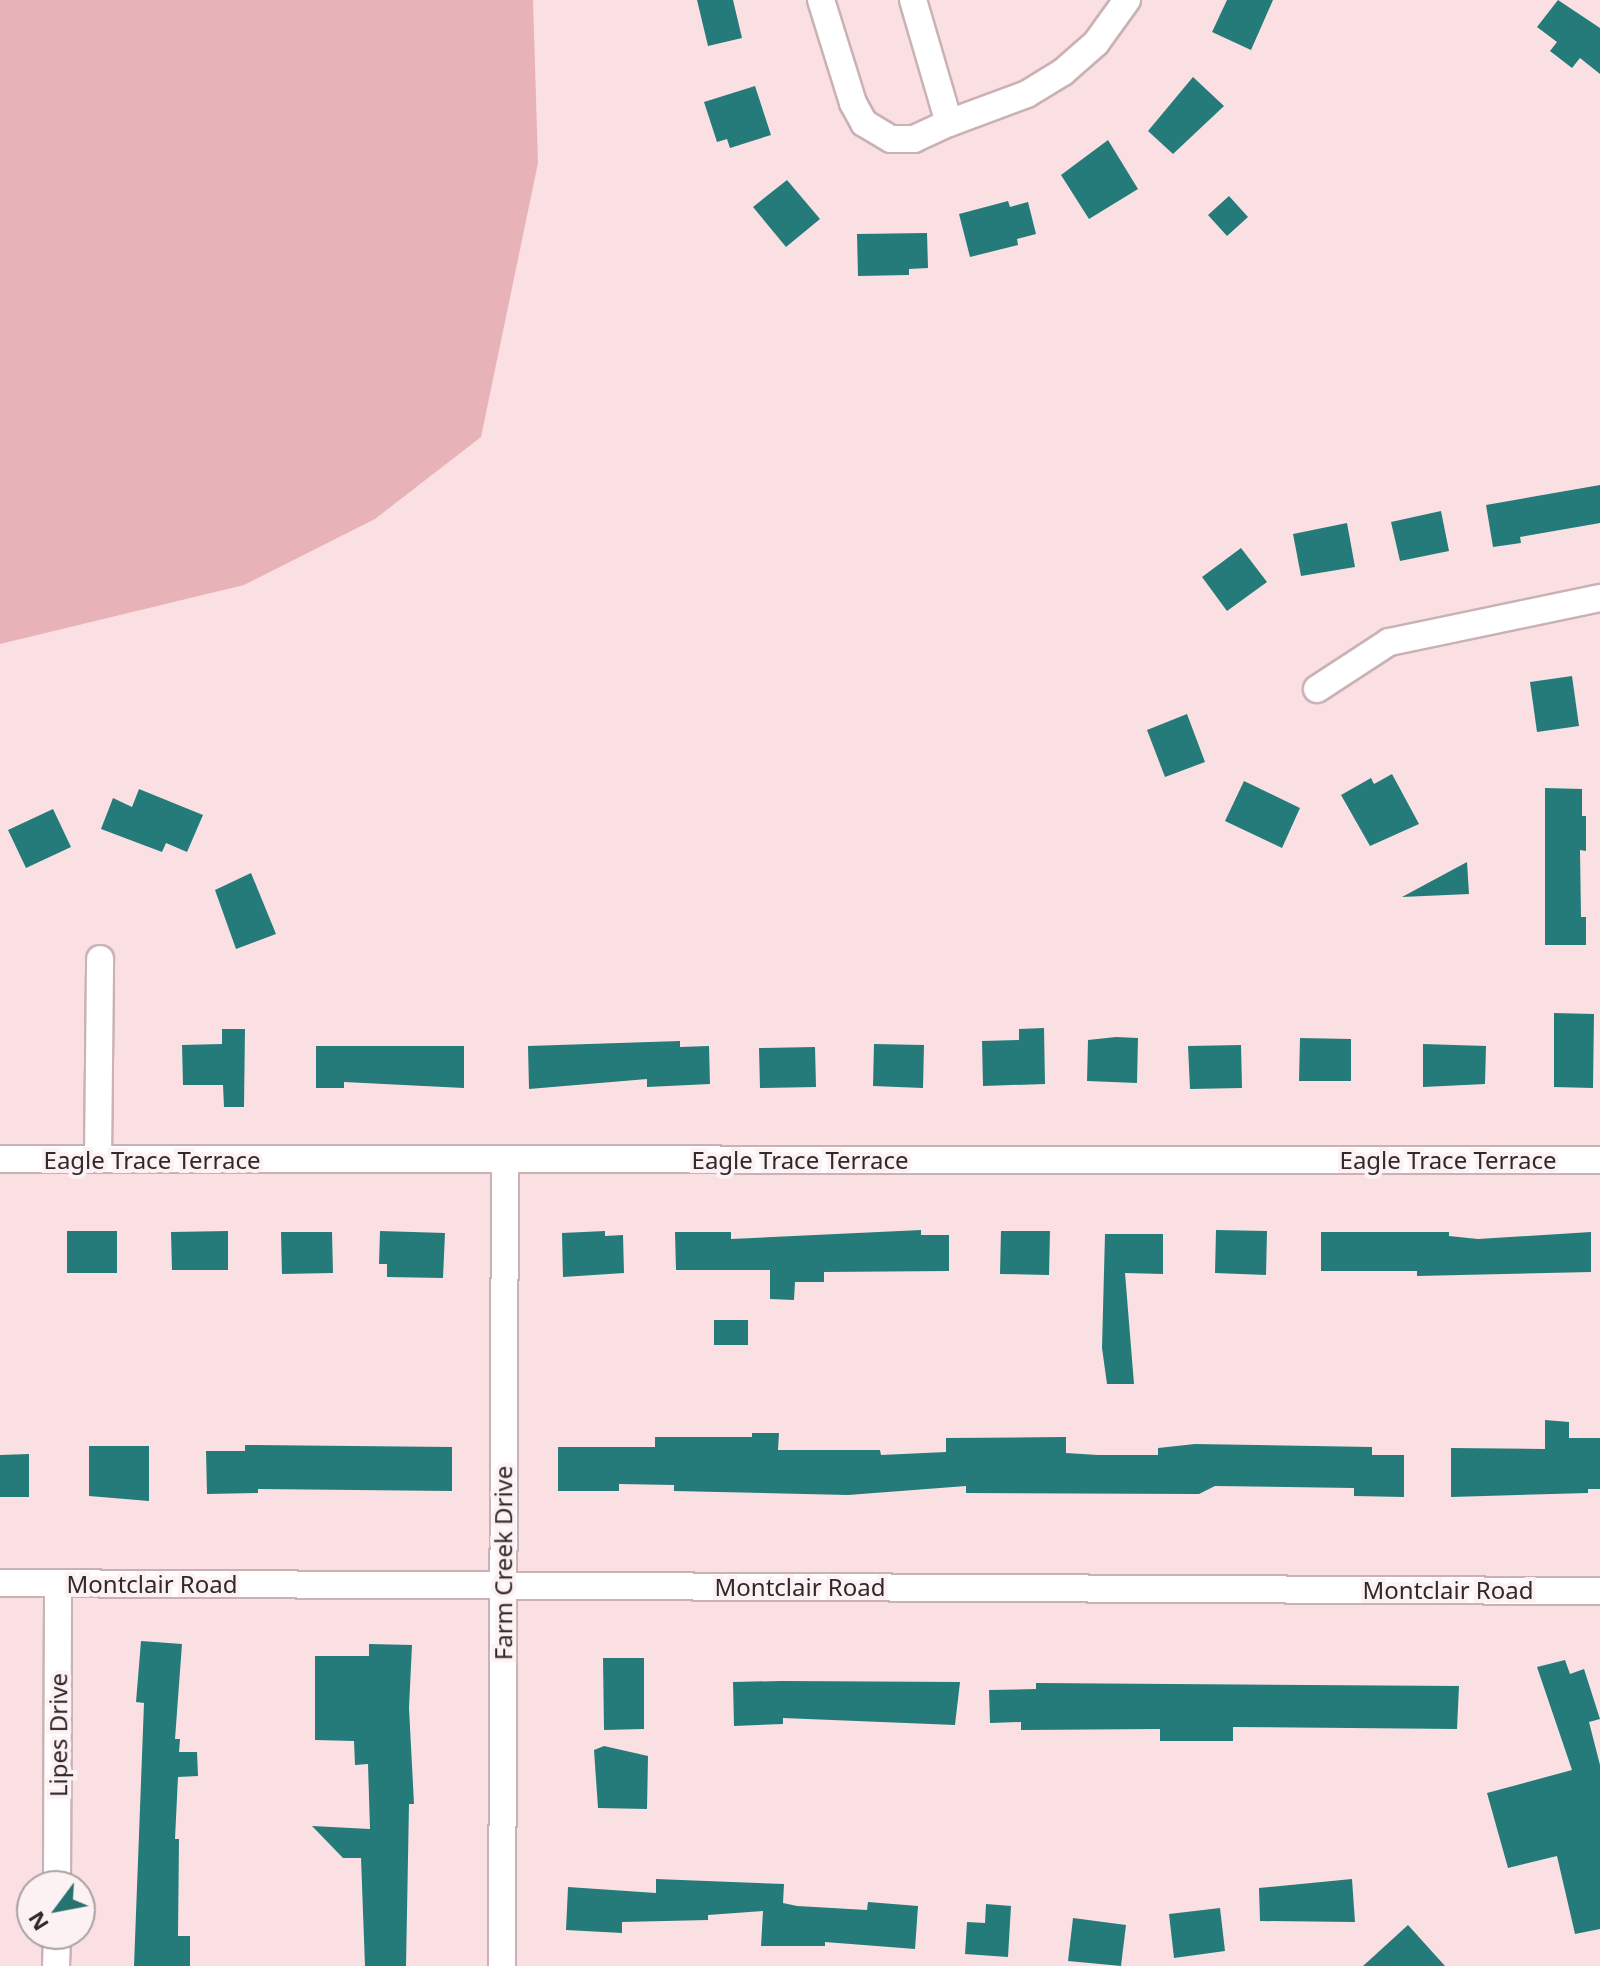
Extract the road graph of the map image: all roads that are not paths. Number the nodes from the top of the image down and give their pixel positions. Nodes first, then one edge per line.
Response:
1 (821, 0) edge
2 (913, 0) edge
3 (1127, 0) edge
4 (949, 123) junction
5 (1600, 598) edge
6 (1317, 689) dead end
7 (100, 959) dead end
8 (0, 1159) edge
9 (98, 1159) junction
10 (505, 1160) junction
11 (1600, 1160) edge
12 (0, 1583) edge
13 (58, 1583) junction
14 (503, 1585) junction
15 (1600, 1591) edge
16 (57, 1870) edge
17 (502, 1966) edge

1 - 4 street
2 - 4 street
3 - 4 street
5 - 6 street
7 - 9 street
8 - 9 street, Eagle Trace Terrace
9 - 10 street, Eagle Trace Terrace
10 - 11 street, Eagle Trace Terrace
10 - 14 street, Farm Creek Drive
12 - 13 street, Montclair Road
13 - 14 street, Montclair Road
13 - 16 street, Lipes Drive
14 - 15 street, Montclair Road
14 - 17 street, Farm Creek Drive

